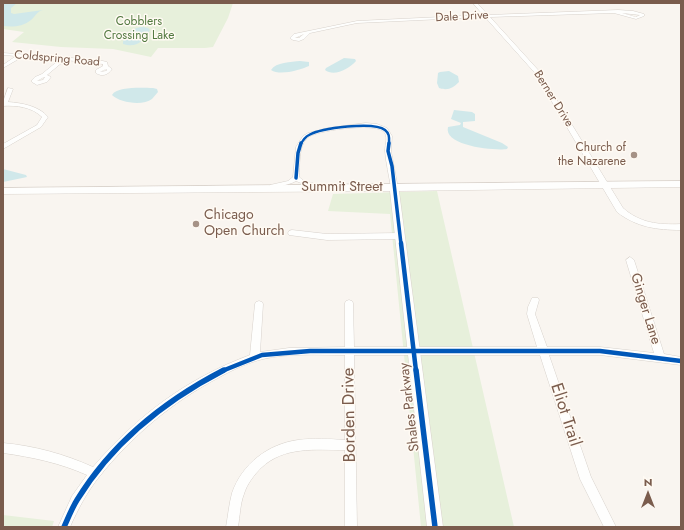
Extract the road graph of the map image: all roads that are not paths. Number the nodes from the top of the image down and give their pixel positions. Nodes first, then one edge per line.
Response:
1 (475, 3) edge
2 (616, 12) junction
3 (486, 16) junction
4 (308, 33) dead end
5 (3, 54) edge
6 (21, 56) junction
7 (63, 59) junction
8 (3, 67) edge
9 (106, 67) dead end
10 (44, 75) dead end
11 (10, 89) dead end
12 (4, 104) edge
13 (3, 147) edge
14 (296, 178) junction
15 (605, 184) junction
16 (681, 184) edge
17 (257, 188) junction
18 (324, 188) junction
19 (394, 188) junction
20 (3, 190) edge
21 (681, 227) edge
22 (292, 233) dead end
23 (400, 236) junction
24 (630, 260) dead end
25 (535, 300) dead end
26 (349, 303) dead end
27 (259, 304) dead end
28 (350, 351) junction
29 (414, 352) junction
30 (544, 352) junction
31 (256, 357) junction
32 (660, 358) junction
33 (681, 361) edge
34 (350, 445) junction
35 (3, 448) edge
36 (94, 473) junction
37 (64, 527) edge
38 (232, 527) edge
39 (351, 527) edge
40 (436, 527) edge
41 (610, 527) edge

1 - 3 street, Berner Drive
2 - 2 street, Dale Drive
2 - 3 street, Dale Drive
3 - 4 street, Dale Drive
3 - 15 street, Berner Drive
5 - 6 street, Coldspring Road
6 - 7 street, Coldspring Road
6 - 8 street
7 - 9 street, Coldspring Road
7 - 10 street
11 - 12 street
12 - 13 street
14 - 17 street
14 - 18 street
14 - 19 street
15 - 16 main road, Summit Street
15 - 19 main road, Summit Street
15 - 21 street, Berner Drive
17 - 18 main road, Summit Street
17 - 20 main road, Summit Street
18 - 19 main road, Summit Street
19 - 23 main road, Shales Parkway
22 - 23 street
23 - 29 main road, Shales Parkway
24 - 32 street, Ginger Lane
25 - 30 street, Eliot Trail
26 - 28 street, Borden Drive
27 - 31 street
28 - 29 street
28 - 31 street
28 - 34 street, Borden Drive
29 - 30 street
29 - 40 main road, Shales Parkway
30 - 32 street
30 - 41 street, Eliot Trail
31 - 36 street
32 - 33 street
34 - 38 street
34 - 39 street, Borden Drive
35 - 36 street
36 - 37 street

